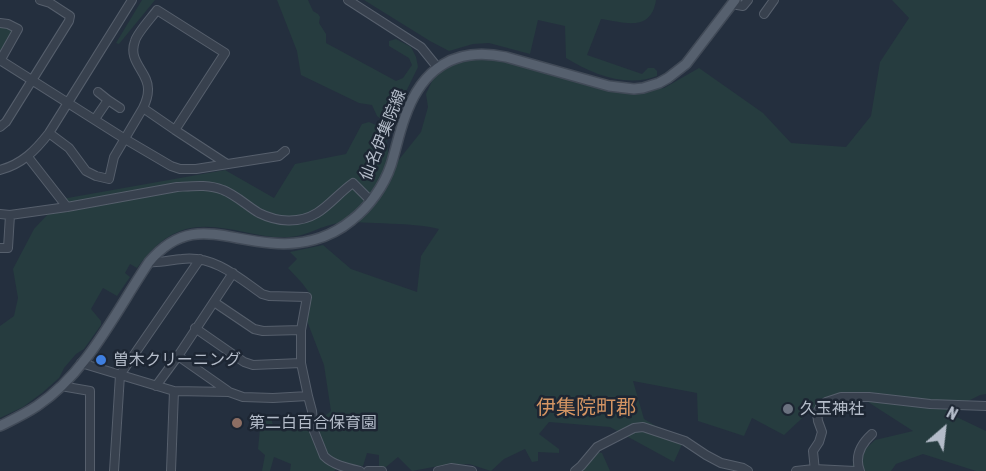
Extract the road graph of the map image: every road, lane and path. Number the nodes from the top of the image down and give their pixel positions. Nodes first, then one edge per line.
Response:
1 (40, 0) edge
2 (132, 0) edge
3 (348, 0) edge
4 (748, 0) edge
5 (774, 0) edge
6 (734, 2) edge
7 (764, 14) dead end
8 (0, 23) edge
9 (0, 60) edge
10 (438, 68) junction
11 (32, 79) junction
12 (98, 92) dead end
13 (108, 100) junction
14 (68, 102) junction
15 (120, 108) dead end
16 (143, 108) junction
17 (94, 119) junction
18 (0, 127) edge
19 (175, 130) junction
20 (49, 134) junction
21 (124, 139) junction
22 (285, 151) dead end
23 (28, 157) junction
24 (227, 164) junction
25 (0, 170) edge
26 (371, 201) junction
27 (67, 207) junction
28 (0, 214) edge
29 (10, 215) junction
30 (0, 248) edge
31 (200, 259) junction
32 (149, 262) junction
33 (233, 273) junction
34 (214, 302) junction
35 (195, 328) junction
36 (301, 330) junction
37 (178, 356) junction
38 (81, 363) junction
39 (301, 363) junction
40 (120, 375) junction
41 (61, 386) junction
42 (156, 386) junction
43 (174, 391) junction
44 (230, 392) junction
45 (308, 396) junction
46 (986, 406) edge
47 (0, 426) edge
48 (872, 434) dead end
49 (815, 470) edge
50 (90, 471) edge
51 (114, 471) edge
52 (171, 471) edge
53 (360, 471) edge
54 (368, 471) edge
55 (382, 471) edge
56 (438, 471) edge
57 (472, 471) edge
58 (575, 471) edge
59 (748, 471) edge
60 (796, 471) edge
61 (855, 471) edge
62 (860, 471) edge

1 - 11 street
2 - 14 street
3 - 10 street
4 - 6 street
5 - 7 street
6 - 10 main road, 仙名伊集院線
8 - 9 street
9 - 11 street
10 - 26 main road, 仙名伊集院線
11 - 14 street
11 - 18 street
12 - 13 street
13 - 15 street
13 - 17 street
14 - 17 street
14 - 20 street
16 - 19 street
16 - 19 street
16 - 21 street
17 - 21 street
19 - 24 street
20 - 21 street
20 - 23 street
21 - 24 street
22 - 24 street
23 - 25 street
23 - 27 street
26 - 27 street
26 - 32 main road, 仙名伊集院線
27 - 29 street
28 - 29 street
29 - 30 street
31 - 32 street
31 - 33 street
31 - 40 street
32 - 38 main road, 仙名伊集院線
33 - 34 street
33 - 36 street
34 - 35 street
34 - 36 street
35 - 37 street
35 - 39 street
36 - 39 street
37 - 42 street
37 - 44 street
38 - 40 street
38 - 41 main road, 仙名伊集院線
39 - 45 street
40 - 42 street
40 - 51 street
41 - 47 main road, 仙名伊集院線
41 - 50 street
42 - 43 street
43 - 44 street
43 - 52 street
44 - 45 street
45 - 53 street
46 - 49 street
48 - 62 street
49 - 60 street
49 - 61 street
54 - 55 street
56 - 57 street
58 - 59 street

